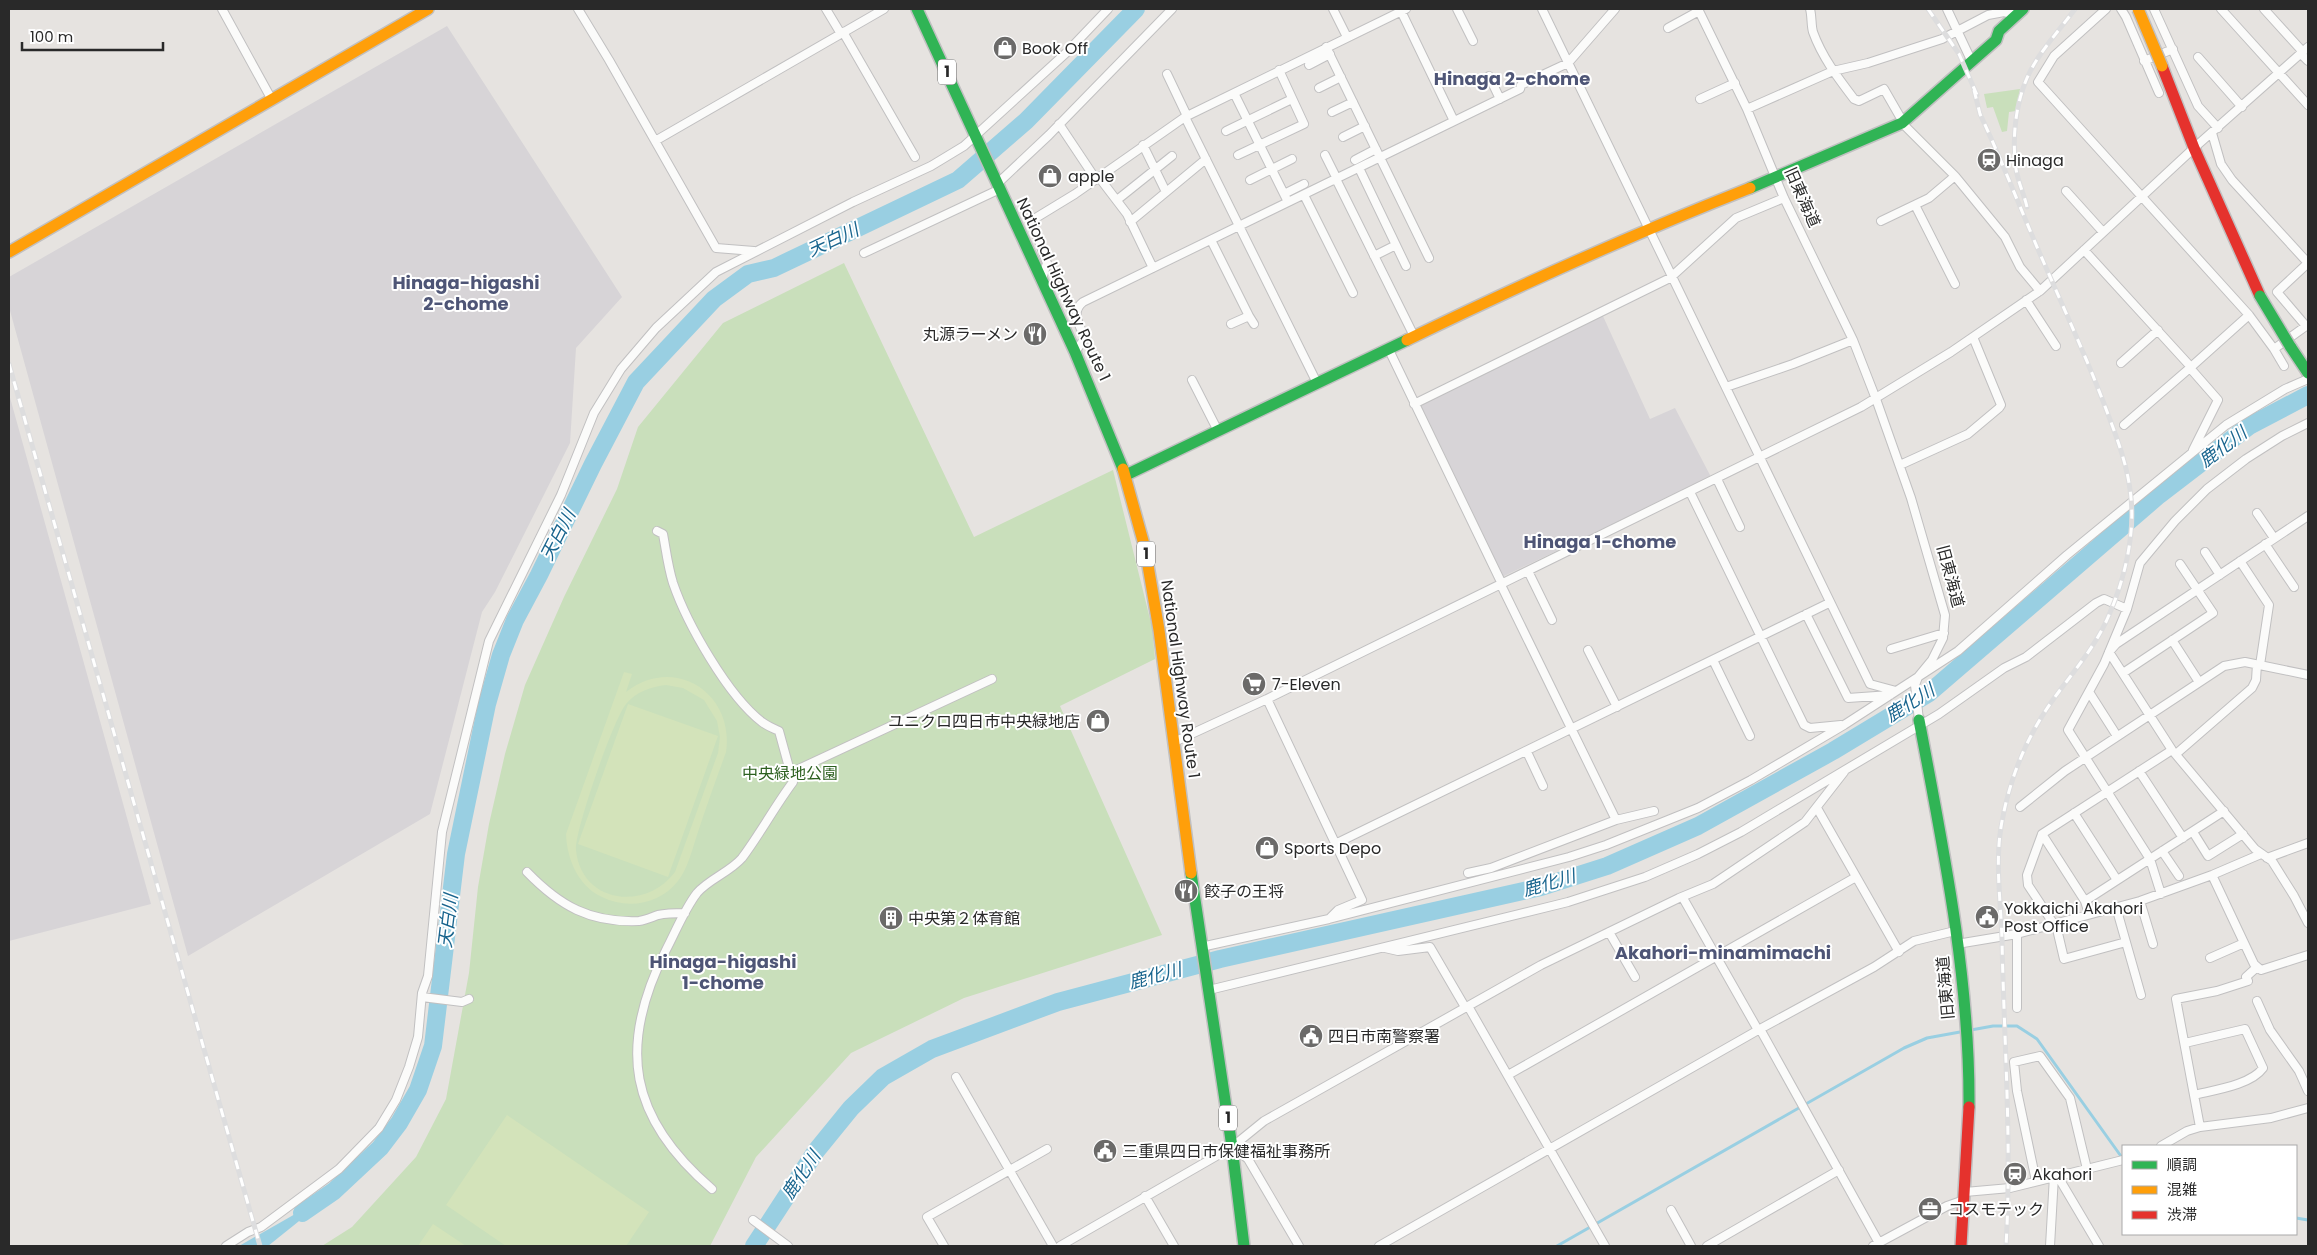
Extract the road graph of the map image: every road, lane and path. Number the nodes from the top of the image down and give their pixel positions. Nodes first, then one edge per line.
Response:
1 (222, 9) edge
2 (428, 9) edge
3 (578, 9) edge
4 (826, 9) edge
5 (884, 9) edge
6 (917, 9) edge
7 (1108, 9) edge
8 (1172, 9) edge
9 (1333, 9) edge
10 (1457, 9) edge
11 (1542, 9) edge
12 (1615, 9) edge
13 (1810, 9) edge
14 (1947, 9) edge
15 (2106, 9) edge
16 (2121, 9) edge
17 (2138, 9) edge
18 (2154, 9) edge
19 (2221, 9) edge
20 (2264, 9) edge
21 (1403, 10) edge
22 (1698, 10) edge
23 (2020, 12) edge
24 (1668, 28) dead end
25 (1956, 30) junction
26 (842, 33) junction
27 (1347, 37) junction
28 (1472, 41) dead end
29 (2173, 49) junction
30 (1328, 51) junction
31 (2304, 51) edge
32 (2198, 58) dead end
33 (1972, 60) junction
34 (2144, 61) junction
35 (2308, 61) edge
36 (1568, 63) junction
37 (1309, 64) dead end
38 (1279, 70) junction
39 (1833, 71) junction
40 (2280, 73) junction
41 (1167, 74) dead end
42 (1489, 76) dead end
43 (1341, 77) junction
44 (1735, 83) junction
45 (1319, 88) dead end
46 (1234, 92) junction
47 (2159, 93) dead end
48 (1292, 99) junction
49 (1500, 99) junction
50 (1700, 99) dead end
51 (272, 100) junction
52 (1353, 102) junction
53 (2308, 105) edge
54 (2242, 107) junction
55 (1747, 109) junction
56 (1332, 112) dead end
57 (1186, 116) junction
58 (1248, 121) junction
59 (1454, 121) junction
60 (1903, 123) junction
61 (1059, 124) junction
62 (1365, 126) junction
63 (2215, 130) junction
64 (1226, 132) dead end
65 (976, 134) junction
66 (1343, 137) dead end
67 (655, 141) junction
68 (1260, 145) junction
69 (1143, 146) junction
70 (2194, 148) junction
71 (1376, 149) junction
72 (1238, 155) dead end
73 (1325, 155) dead end
74 (1172, 156) dead end
75 (915, 158) dead end
76 (1380, 158) junction
77 (1206, 159) junction
78 (1292, 160) dead end
79 (1355, 160) dead end
80 (1359, 168) junction
81 (1155, 170) junction
82 (1272, 170) junction
83 (1955, 176) junction
84 (1097, 177) junction
85 (1776, 178) junction
86 (1337, 179) junction
87 (1250, 180) dead end
88 (1304, 184) dead end
89 (999, 187) junction
90 (2066, 191) dead end
91 (1166, 192) junction
92 (1284, 194) junction
93 (1304, 195) junction
94 (2142, 196) junction
95 (1784, 198) junction
96 (1117, 200) junction
97 (1288, 202) junction
98 (1915, 205) junction
99 (1880, 221) dead end
100 (1130, 222) junction
101 (1239, 226) junction
102 (1648, 228) junction
103 (2103, 232) junction
104 (1211, 240) junction
105 (1396, 245) junction
106 (2084, 250) junction
107 (756, 251) junction
108 (9, 252) edge
109 (864, 253) dead end
110 (1374, 256) junction
111 (1429, 258) dead end
112 (2308, 263) edge
113 (1406, 266) dead end
114 (1153, 268) junction
115 (1672, 276) junction
116 (1042, 279) junction
117 (1955, 284) dead end
118 (2040, 291) junction
119 (1353, 293) dead end
120 (2026, 300) junction
121 (2249, 315) junction
122 (1249, 316) junction
123 (1231, 324) dead end
124 (1254, 324) dead end
125 (2307, 327) edge
126 (2158, 330) junction
127 (1414, 336) junction
128 (1973, 337) junction
129 (1853, 340) junction
130 (2056, 346) dead end
131 (1388, 348) junction
132 (2274, 349) junction
133 (1075, 352) junction
134 (2120, 363) dead end
135 (2284, 366) dead end
136 (2191, 368) junction
137 (2308, 373) edge
138 (2308, 379) edge
139 (1192, 380) dead end
140 (1317, 383) junction
141 (1726, 387) junction
142 (1876, 399) junction
143 (1414, 404) junction
144 (2308, 423) edge
145 (2124, 426) dead end
146 (1218, 431) junction
147 (2192, 452) junction
148 (1760, 457) junction
149 (1900, 465) junction
150 (1126, 475) junction
151 (1717, 478) junction
152 (1690, 492) junction
153 (2257, 513) dead end
154 (2308, 516) edge
155 (1740, 527) dead end
156 (657, 532) dead end
157 (2274, 538) junction
158 (2265, 544) junction
159 (2205, 552) dead end
160 (2240, 561) junction
161 (2180, 564) dead end
162 (1528, 571) junction
163 (2220, 575) junction
164 (1502, 585) junction
165 (2294, 587) dead end
166 (2198, 589) junction
167 (1829, 603) junction
168 (2127, 609) junction
169 (1806, 614) junction
170 (1552, 620) dead end
171 (1944, 633) junction
172 (1760, 637) junction
173 (2172, 640) junction
174 (1891, 649) dead end
175 (1588, 650) dead end
176 (2109, 652) junction
177 (1713, 660) junction
178 (2259, 665) junction
179 (2123, 673) junction
180 (2308, 675) edge
181 (992, 679) dead end
182 (1917, 681) junction
183 (2199, 682) junction
184 (2089, 692) junction
185 (1893, 693) junction
186 (1266, 699) junction
187 (1616, 708) junction
188 (2150, 714) junction
189 (1919, 722) junction
190 (1844, 725) junction
191 (1572, 729) junction
192 (1750, 736) dead end
193 (2117, 736) junction
194 (1174, 742) junction
195 (1527, 752) junction
196 (2174, 752) junction
197 (2086, 757) junction
198 (1845, 770) junction
199 (2139, 771) junction
200 (790, 773) junction
201 (1543, 786) dead end
202 (2107, 792) junction
203 (2020, 806) dead end
204 (1817, 808) junction
205 (1654, 811) dead end
206 (2224, 811) junction
207 (2074, 813) junction
208 (1616, 820) junction
209 (2192, 832) junction
210 (2042, 834) junction
211 (2243, 834) junction
212 (2182, 838) junction
213 (2308, 842) edge
214 (1335, 844) junction
215 (2162, 851) junction
216 (2264, 856) junction
217 (2150, 859) junction
218 (526, 872) dead end
219 (1468, 873) dead end
220 (2212, 875) junction
221 (2179, 876) dead end
222 (1856, 877) junction
223 (2117, 880) junction
224 (2160, 894) junction
225 (1683, 898) junction
226 (2085, 901) junction
227 (2140, 901) junction
228 (2116, 907) junction
229 (685, 913) junction
230 (2089, 914) junction
231 (1328, 918) junction
232 (2308, 923) edge
233 (2053, 924) junction
234 (1609, 932) junction
235 (1955, 932) junction
236 (2017, 934) junction
237 (2126, 942) junction
238 (2244, 943) junction
239 (1957, 944) junction
240 (2153, 944) dead end
241 (1384, 947) junction
242 (1201, 949) junction
243 (1899, 952) junction
244 (2308, 955) edge
245 (1716, 956) junction
246 (2210, 958) dead end
247 (2258, 967) junction
248 (1635, 977) dead end
249 (1209, 990) junction
250 (2141, 995) dead end
251 (425, 997) junction
252 (465, 1001) dead end
253 (2258, 1001) dead end
254 (1466, 1006) junction
255 (2017, 1008) dead end
256 (1759, 1030) junction
257 (2184, 1043) junction
258 (1508, 1075) junction
259 (956, 1076) dead end
260 (2308, 1091) edge
261 (2194, 1095) junction
262 (2308, 1108) edge
263 (2200, 1127) junction
264 (2163, 1145) edge
265 (1232, 1147) junction
266 (1047, 1149) dead end
267 (1550, 1149) junction
268 (2121, 1160) edge
269 (2087, 1169) junction
270 (1839, 1170) junction
271 (1010, 1172) junction
272 (2055, 1176) junction
273 (2036, 1181) junction
274 (712, 1189) dead end
275 (1145, 1196) junction
276 (1964, 1196) junction
277 (1671, 1210) dead end
278 (753, 1220) dead end
279 (1879, 1244) edge
280 (226, 1246) edge
281 (786, 1246) edge
282 (944, 1246) edge
283 (1053, 1246) edge
284 (1060, 1246) edge
285 (1174, 1246) edge
286 (1244, 1246) edge
287 (1299, 1246) edge
288 (1379, 1246) edge
289 (1605, 1246) edge
290 (1691, 1246) edge
291 (1707, 1246) edge
292 (1961, 1246) edge
293 (2050, 1246) edge
294 (2099, 1246) edge

1 - 51 street
2 - 51 main road
3 - 67 street
4 - 26 street
5 - 26 street
6 - 65 main road, National Highway Route 1 / 1
7 - 65 street
8 - 61 street
9 - 27 street
10 - 28 street
11 - 36 street
12 - 36 street
13 - 39 street
14 - 25 street
15 - 94 street
16 - 34 street
17 - 70 main road, bridge
18 - 29 street
19 - 40 street
20 - 31 street
21 - 27 street
21 - 59 street
22 - 24 street
22 - 44 street, 旧東海道
23 - 25 street
23 - 33 main road
25 - 33 street
25 - 39 street
26 - 67 street
26 - 75 street
27 - 30 street
29 - 34 street
29 - 63 street
30 - 37 street
30 - 38 street
30 - 43 street
31 - 35 street
31 - 40 street
32 - 54 street
33 - 60 main road
34 - 47 street
36 - 49 street
36 - 102 street
38 - 46 street
38 - 48 street
39 - 55 street
39 - 60 street
40 - 53 street
40 - 54 street
41 - 57 street
42 - 49 street
43 - 45 street
43 - 52 street
44 - 50 street
44 - 55 street, 旧東海道
46 - 57 street
46 - 58 street
48 - 58 street
48 - 68 street
49 - 59 street
51 - 108 main road
52 - 56 street
52 - 62 street
54 - 63 street
55 - 85 street, 旧東海道
57 - 69 street
57 - 77 street
58 - 64 street
58 - 68 street
59 - 76 street
60 - 83 street
60 - 85 main road
61 - 84 street
61 - 89 street
62 - 66 street
62 - 71 street
63 - 70 street
63 - 112 street
65 - 89 main road, National Highway Route 1 / 1
65 - 107 street
67 - 107 street
68 - 72 street
68 - 82 street
69 - 81 street
69 - 84 street
70 - 94 street
70 - 137 main road, bridge
71 - 76 street
71 - 79 street
73 - 86 street
74 - 81 street
76 - 80 street
76 - 111 street
77 - 91 street
77 - 101 street
78 - 82 street
80 - 86 street
80 - 105 street
81 - 91 street
81 - 96 street
82 - 87 street
82 - 92 street
83 - 98 street
83 - 118 street
84 - 96 street
84 - 116 street
85 - 95 street, 旧東海道
85 - 102 main road
86 - 93 street
86 - 110 street
88 - 92 street
89 - 109 street
89 - 116 main road, National Highway Route 1 / 1
90 - 103 street
91 - 100 street
92 - 97 street
93 - 97 street
93 - 119 street
94 - 103 street
94 - 121 street
95 - 115 street
95 - 129 street, 旧東海道
96 - 100 street
97 - 101 street
98 - 99 street
98 - 117 street
100 - 114 street
101 - 104 street
101 - 140 street
102 - 115 street
102 - 127 main road
103 - 106 street
104 - 114 street
104 - 122 street
105 - 110 street
105 - 113 street
106 - 118 street
106 - 126 street
107 - 251 street
110 - 127 street
112 - 125 street
114 - 133 street
115 - 141 street
115 - 143 street
116 - 133 main road, National Highway Route 1 / 1
118 - 120 street
120 - 128 street
120 - 130 street
121 - 132 street
121 - 136 street
122 - 123 street
122 - 124 street
125 - 132 street
126 - 134 street
126 - 136 street
127 - 131 main road
128 - 142 street
128 - 149 street
129 - 141 street
129 - 142 street, 旧東海道
131 - 140 main road
131 - 143 street
132 - 135 street
133 - 150 main road, National Highway Route 1 / 1
136 - 145 street
136 - 147 street
138 - 147 street
139 - 146 street
140 - 146 main road
141 - 148 street
142 - 148 street
142 - 149 street, 旧東海道
143 - 164 street
144 - 168 street
146 - 150 main road
147 - 182 street
148 - 151 street
148 - 167 street
149 - 171 street, 旧東海道
150 - 194 main road, National Highway Route 1 / 1
151 - 152 street
151 - 155 street
152 - 162 street
152 - 172 street
153 - 157 street
154 - 157 street
156 - 200 street
157 - 158 street
158 - 160 street
158 - 165 street
159 - 163 street
160 - 163 street
160 - 178 street
161 - 166 street
162 - 164 street
162 - 170 street
163 - 166 street
164 - 186 street
164 - 191 street
166 - 173 street
166 - 176 street
167 - 169 street
167 - 185 street
168 - 176 street
168 - 189 street
169 - 172 street
169 - 185 street
171 - 174 street
171 - 182 street, 旧東海道
172 - 177 street
172 - 190 street
173 - 179 street
173 - 183 street
175 - 187 street
176 - 179 street
176 - 184 street
177 - 187 street
177 - 192 street
178 - 180 street
178 - 183 street
178 - 196 street
179 - 188 street
181 - 200 street
182 - 185 street
182 - 189 street, 旧東海道
183 - 188 street
184 - 193 street
184 - 197 street
185 - 190 street
186 - 194 street
186 - 214 street
187 - 191 street
188 - 193 street
188 - 196 street
189 - 198 street
189 - 235 main road, 旧東海道
190 - 231 street
191 - 195 street
191 - 208 street
193 - 197 street
194 - 242 main road, National Highway Route 1 / 1
195 - 201 street
195 - 214 street
196 - 199 street
196 - 206 street
197 - 202 street
197 - 203 street
198 - 204 street
198 - 241 street
199 - 202 street
199 - 212 street
200 - 229 street
202 - 207 street
202 - 217 street
204 - 222 street
204 - 225 street
205 - 208 street
206 - 209 street
206 - 211 street
207 - 210 street
207 - 223 street
208 - 219 street
209 - 211 street
209 - 212 street
210 - 226 street
210 - 233 street
211 - 216 street
212 - 215 street
213 - 216 street
214 - 231 street
215 - 217 street
215 - 221 street
216 - 220 street
216 - 232 street
217 - 223 street
217 - 224 street
218 - 229 street
220 - 224 street
220 - 238 street
222 - 243 street
222 - 245 street
223 - 226 street
224 - 227 street
225 - 234 street
225 - 245 street
226 - 230 street
227 - 228 street
227 - 240 street
228 - 230 street
228 - 237 street
229 - 274 street
230 - 233 street
231 - 242 street
233 - 236 street
233 - 237 street
234 - 248 street
234 - 254 street
235 - 239 main road, 旧東海道
235 - 243 street
236 - 239 street
236 - 255 street
237 - 250 street
238 - 246 street
238 - 247 street
239 - 276 main road, 旧東海道
241 - 249 street
241 - 254 street
242 - 249 main road, National Highway Route 1 / 1
243 - 256 street
244 - 247 street
245 - 256 street
245 - 258 street
247 - 257 street
249 - 265 main road, National Highway Route 1 / 1
251 - 252 street
251 - 280 street
253 - 260 street
254 - 258 street
254 - 265 street
256 - 267 street
256 - 270 street
257 - 261 street
257 - 261 street
258 - 267 street
259 - 271 street
261 - 263 street
262 - 263 street
263 - 264 street
265 - 275 street
265 - 286 main road, National Highway Route 1 / 1
265 - 287 street
266 - 271 street
267 - 288 street
267 - 289 street
268 - 269 street
269 - 272 street
269 - 273 street
270 - 279 street
270 - 291 street
271 - 282 street
271 - 283 street
272 - 273 street
272 - 293 street
272 - 294 street
273 - 276 street
275 - 284 street
275 - 285 street
276 - 279 street
276 - 292 main road, 旧東海道
277 - 290 street
278 - 281 street

